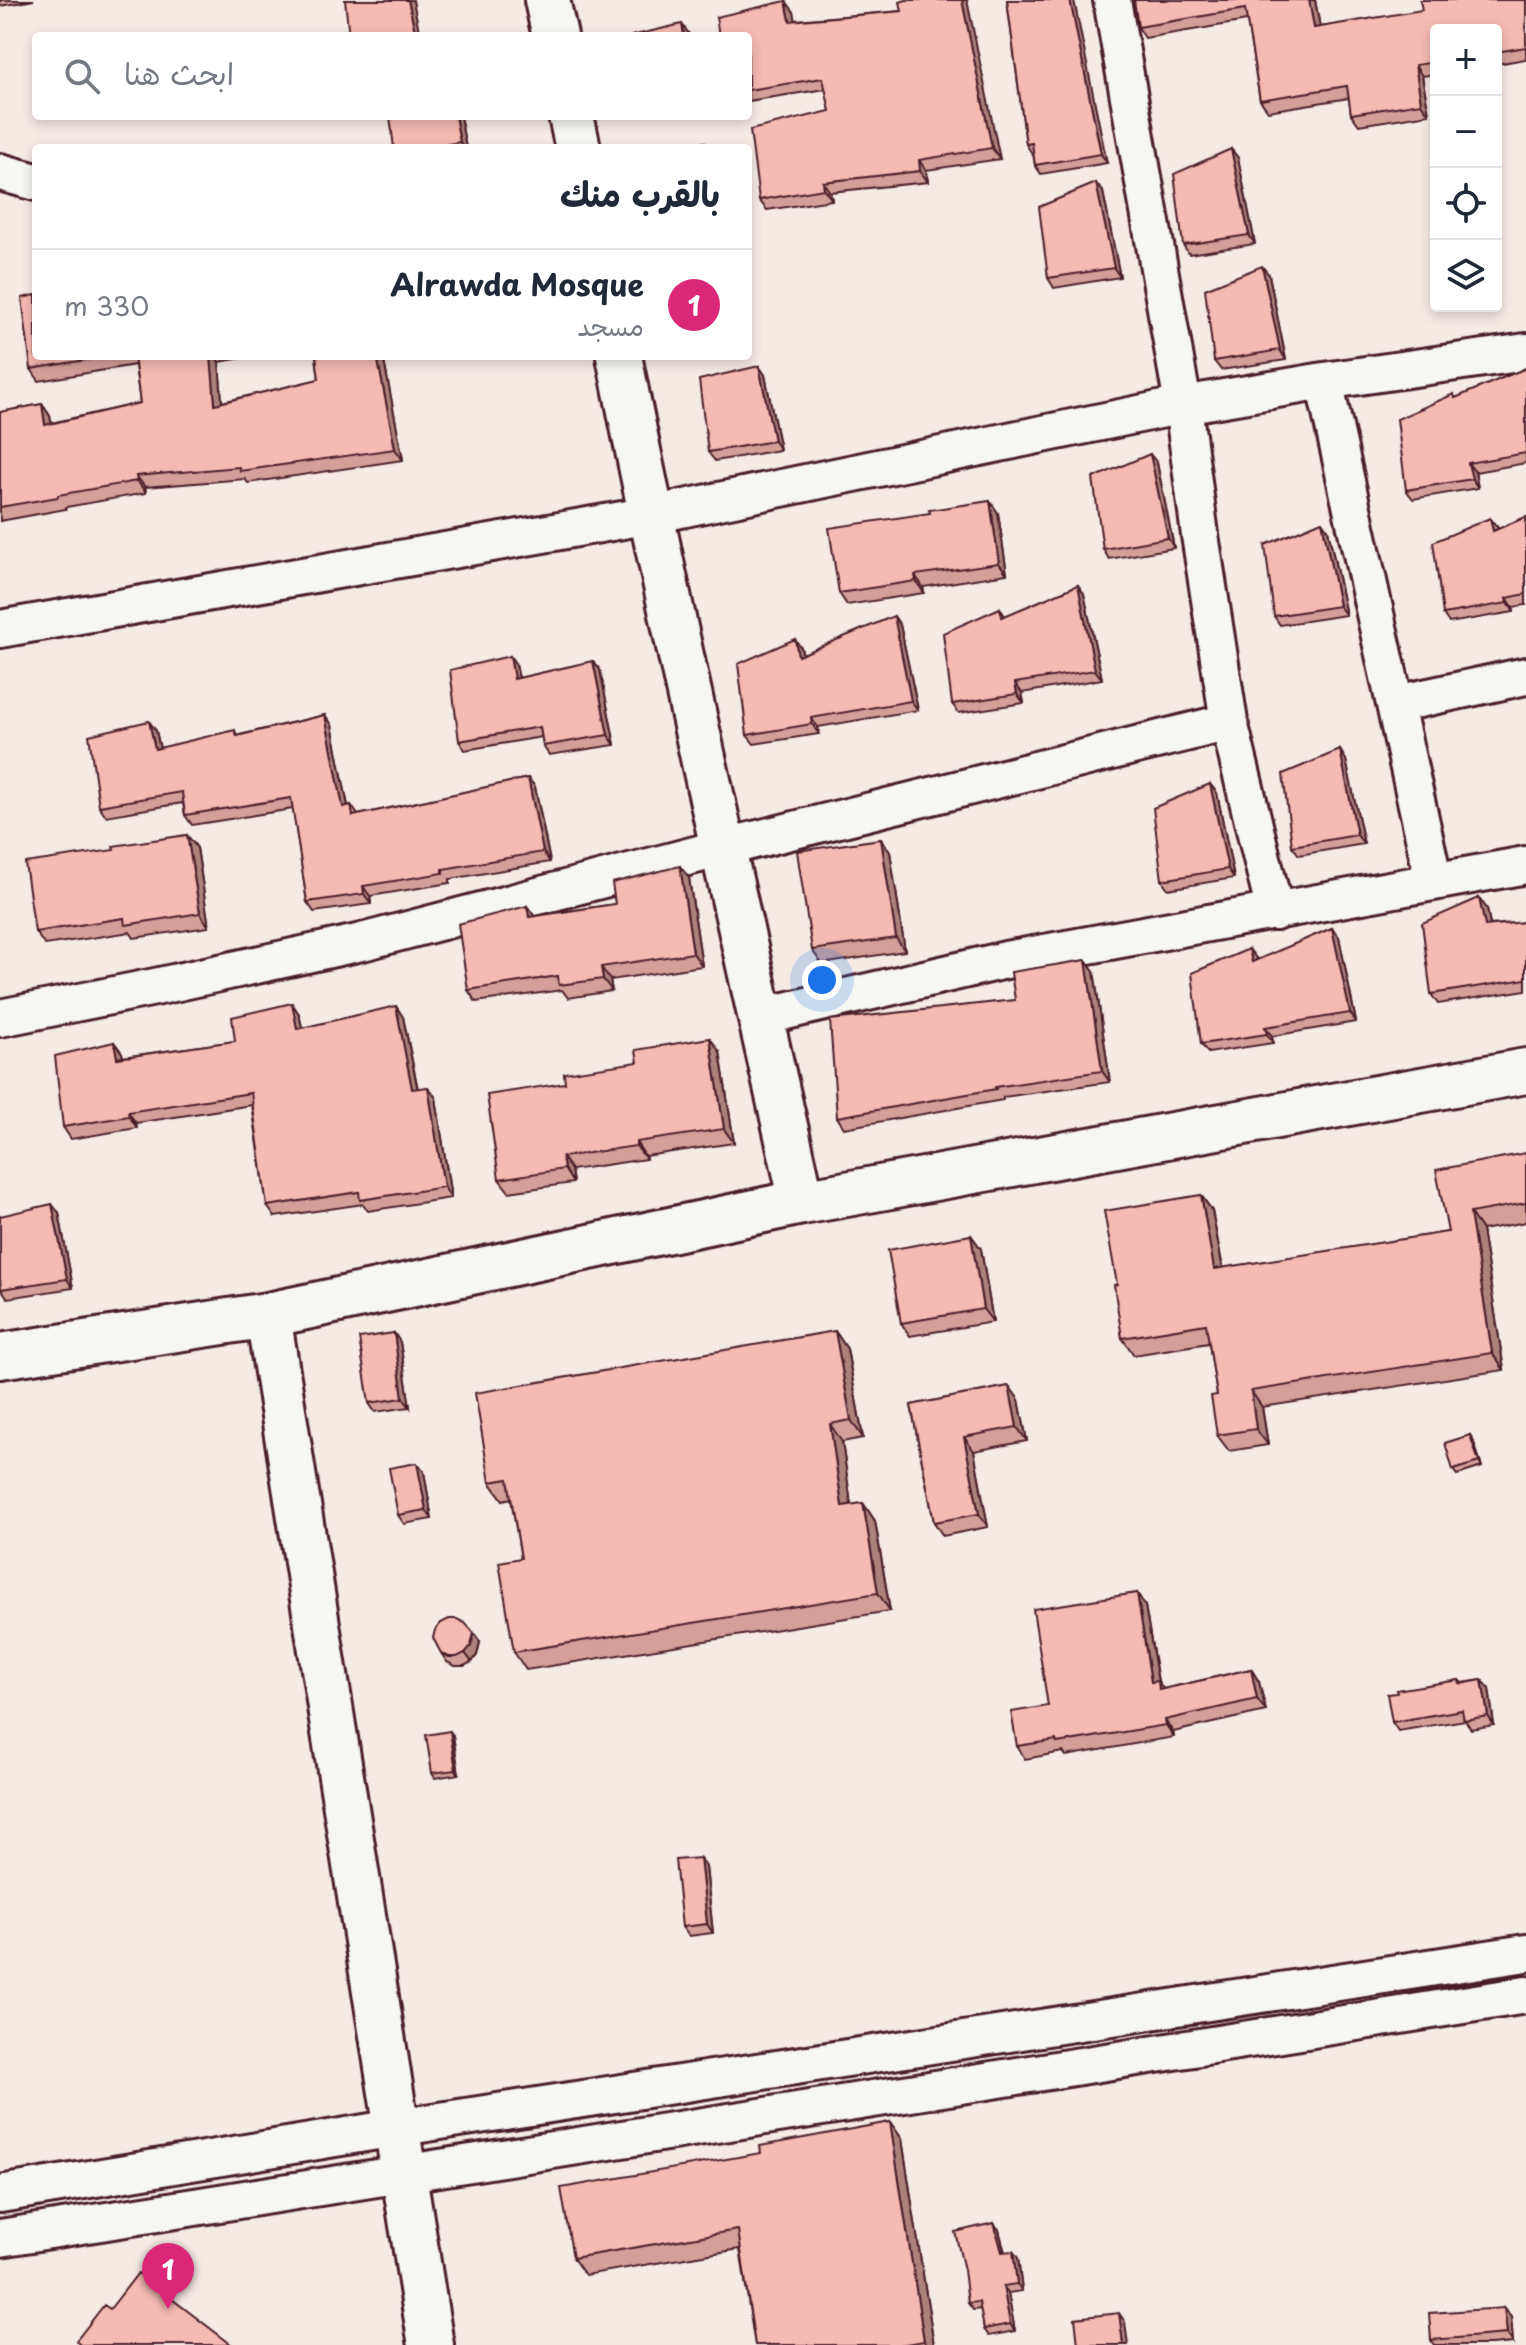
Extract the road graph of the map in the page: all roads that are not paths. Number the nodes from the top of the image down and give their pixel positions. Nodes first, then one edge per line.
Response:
1 (547, 0) edge
2 (1112, 0) edge
3 (554, 32) edge
4 (572, 120) edge
5 (577, 144) edge
6 (0, 172) edge
7 (32, 181) edge
8 (1526, 352) edge
9 (620, 360) edge
10 (1324, 381) junction
11 (1183, 405) junction
12 (651, 515) junction
13 (0, 629) edge
14 (1526, 676) edge
15 (1396, 704) junction
16 (1229, 722) junction
17 (722, 848) junction
18 (1526, 865) edge
19 (1434, 882) junction
20 (1275, 912) junction
21 (760, 1017) junction
22 (0, 1018) edge
23 (1526, 1071) edge
24 (802, 1202) junction
25 (268, 1315) junction
26 (0, 1356) edge
27 (1526, 1953) edge
28 (1526, 1995) edge
29 (395, 2128) junction
30 (402, 2174) junction
31 (0, 2194) edge
32 (0, 2238) edge
33 (431, 2345) edge

1 - 3 street
2 - 11 street
4 - 5 street
6 - 7 street
8 - 10 street
9 - 12 street
10 - 11 street
10 - 15 street
11 - 12 street
11 - 16 street
12 - 13 street
12 - 17 street
14 - 15 street
15 - 19 street
16 - 17 street
16 - 20 street
17 - 21 street
17 - 22 street
18 - 19 street
19 - 20 street
20 - 21 street
21 - 24 street
23 - 24 street
24 - 25 street
25 - 26 street
25 - 29 street
27 - 29 street
28 - 30 street
29 - 30 street
29 - 31 street
30 - 32 street
30 - 33 street

